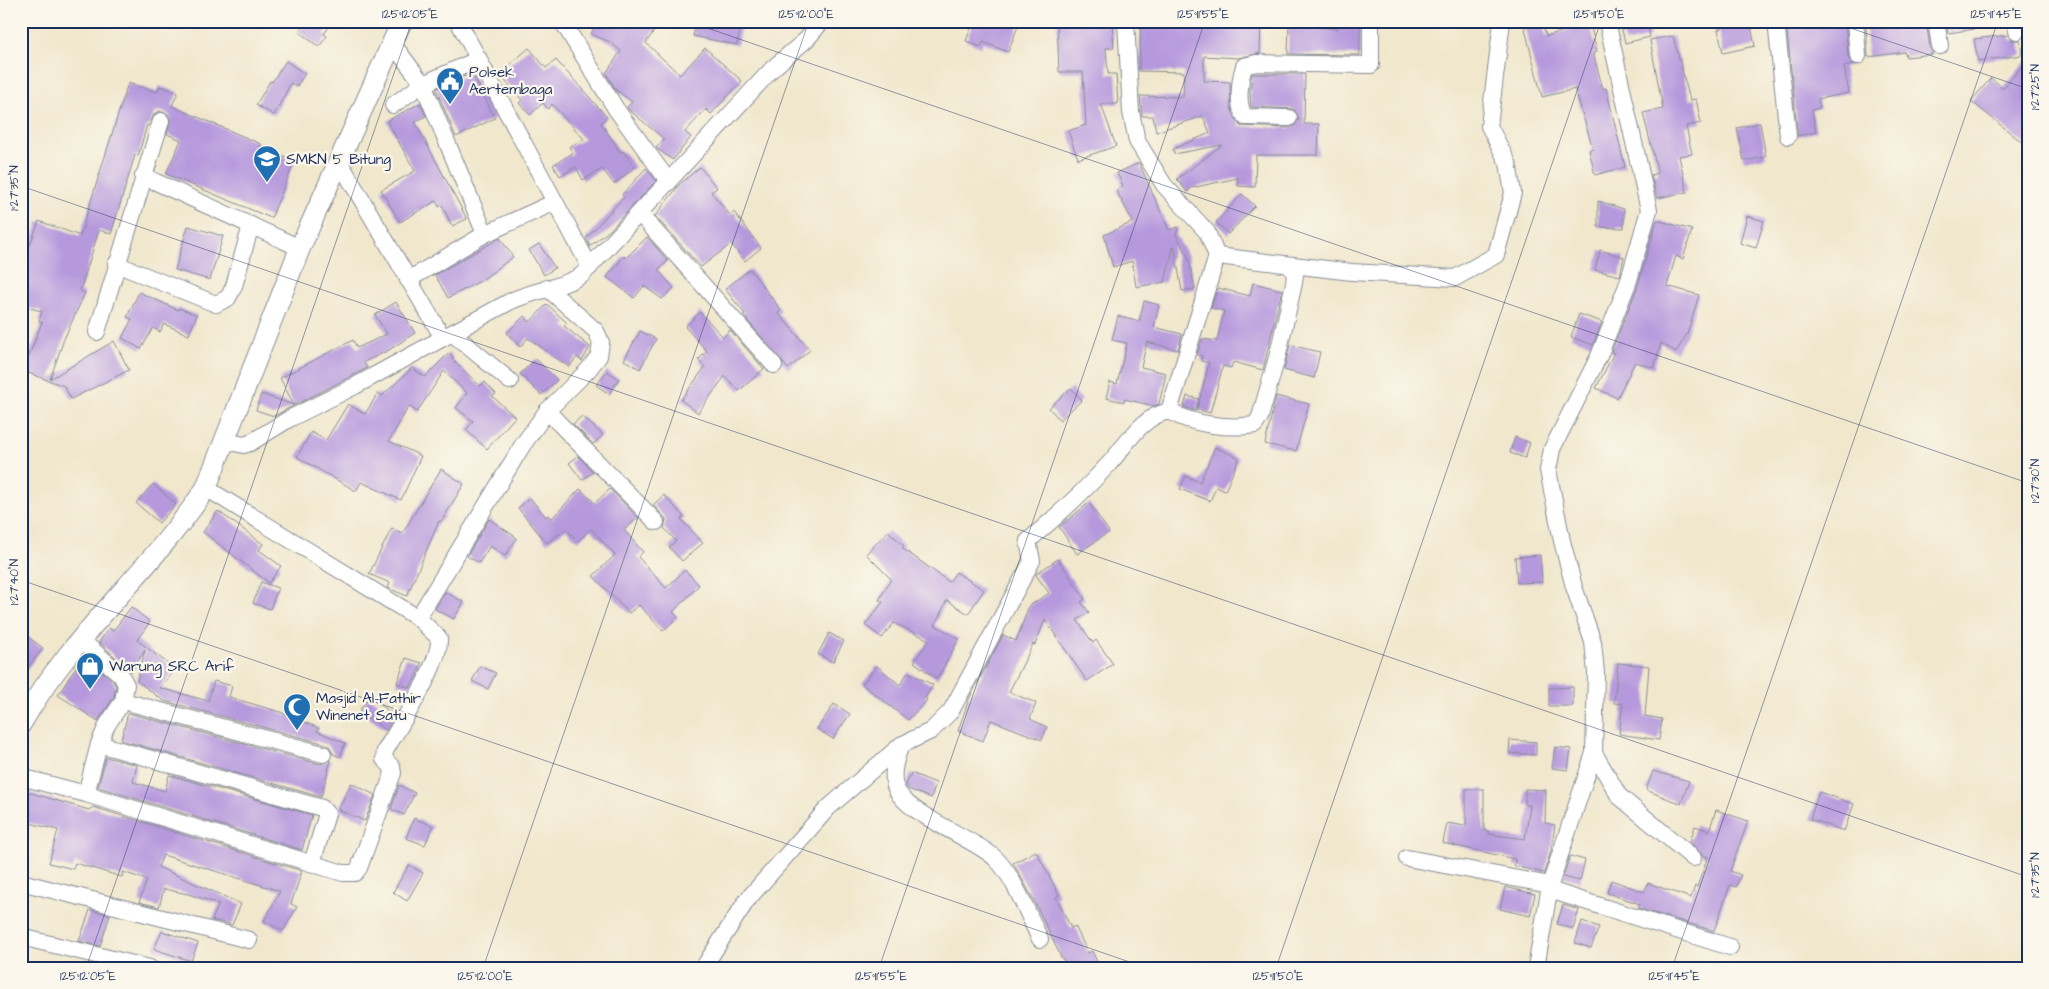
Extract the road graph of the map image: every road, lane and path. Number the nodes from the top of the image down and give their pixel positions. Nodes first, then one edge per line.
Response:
1 (402, 21) edge
2 (458, 21) edge
3 (562, 21) edge
4 (822, 21) edge
5 (1126, 21) edge
6 (1371, 21) edge
7 (1502, 21) edge
8 (1607, 21) edge
9 (1776, 21) edge
10 (1855, 21) edge
11 (1936, 21) edge
12 (392, 43) junction
13 (1940, 46) dead end
14 (1858, 56) dead end
15 (479, 60) junction
16 (423, 84) junction
17 (393, 105) dead end
18 (1289, 118) dead end
19 (162, 121) dead end
20 (1788, 136) dead end
21 (339, 161) junction
22 (143, 176) junction
23 (669, 182) junction
24 (555, 202) junction
25 (639, 213) junction
26 (251, 225) junction
27 (485, 234) junction
28 (300, 248) junction
29 (1217, 256) junction
30 (116, 264) junction
31 (1290, 264) junction
32 (590, 267) junction
33 (408, 280) junction
34 (547, 288) junction
35 (97, 332) dead end
36 (447, 336) junction
37 (774, 365) dead end
38 (510, 381) dead end
39 (546, 411) junction
40 (1170, 411) junction
41 (226, 441) junction
42 (206, 488) junction
43 (656, 522) dead end
44 (418, 618) junction
45 (80, 639) junction
46 (124, 701) junction
47 (24, 715) edge
48 (99, 744) junction
49 (900, 745) junction
50 (1594, 753) junction
51 (323, 754) dead end
52 (21, 778) edge
53 (86, 794) junction
54 (1406, 858) dead end
55 (1693, 858) dead end
56 (312, 863) junction
57 (21, 882) edge
58 (1550, 884) junction
59 (21, 937) edge
60 (248, 940) dead end
61 (1040, 940) dead end
62 (1730, 946) dead end
63 (150, 968) edge
64 (703, 968) edge
65 (1536, 968) edge

1 - 12 street
2 - 15 street
3 - 23 street
4 - 23 street
5 - 29 street
6 - 18 street
7 - 31 street
8 - 50 street
9 - 20 street
10 - 14 street
11 - 13 street
12 - 16 street
12 - 21 street
15 - 16 street
15 - 24 street
16 - 17 street
16 - 27 street
19 - 22 street
21 - 28 street
21 - 33 street
22 - 26 street
22 - 30 street
23 - 25 street
24 - 27 street
24 - 32 street
25 - 32 street
25 - 37 street
26 - 28 street
26 - 30 street
27 - 33 street
28 - 41 street
29 - 31 street
29 - 40 street
30 - 35 street
31 - 40 street
32 - 34 street
33 - 36 street
34 - 36 street
34 - 39 street
36 - 38 street
36 - 41 street
39 - 43 street
39 - 44 street
40 - 49 street
41 - 42 street
42 - 44 street
42 - 45 street
44 - 56 street
45 - 46 street
45 - 47 street
46 - 48 street
46 - 51 street
48 - 53 street
48 - 56 street
49 - 61 street
49 - 64 street
50 - 55 street
50 - 58 street
52 - 53 street
53 - 56 street
54 - 58 street
57 - 60 street
58 - 62 street
58 - 65 street
59 - 63 street

